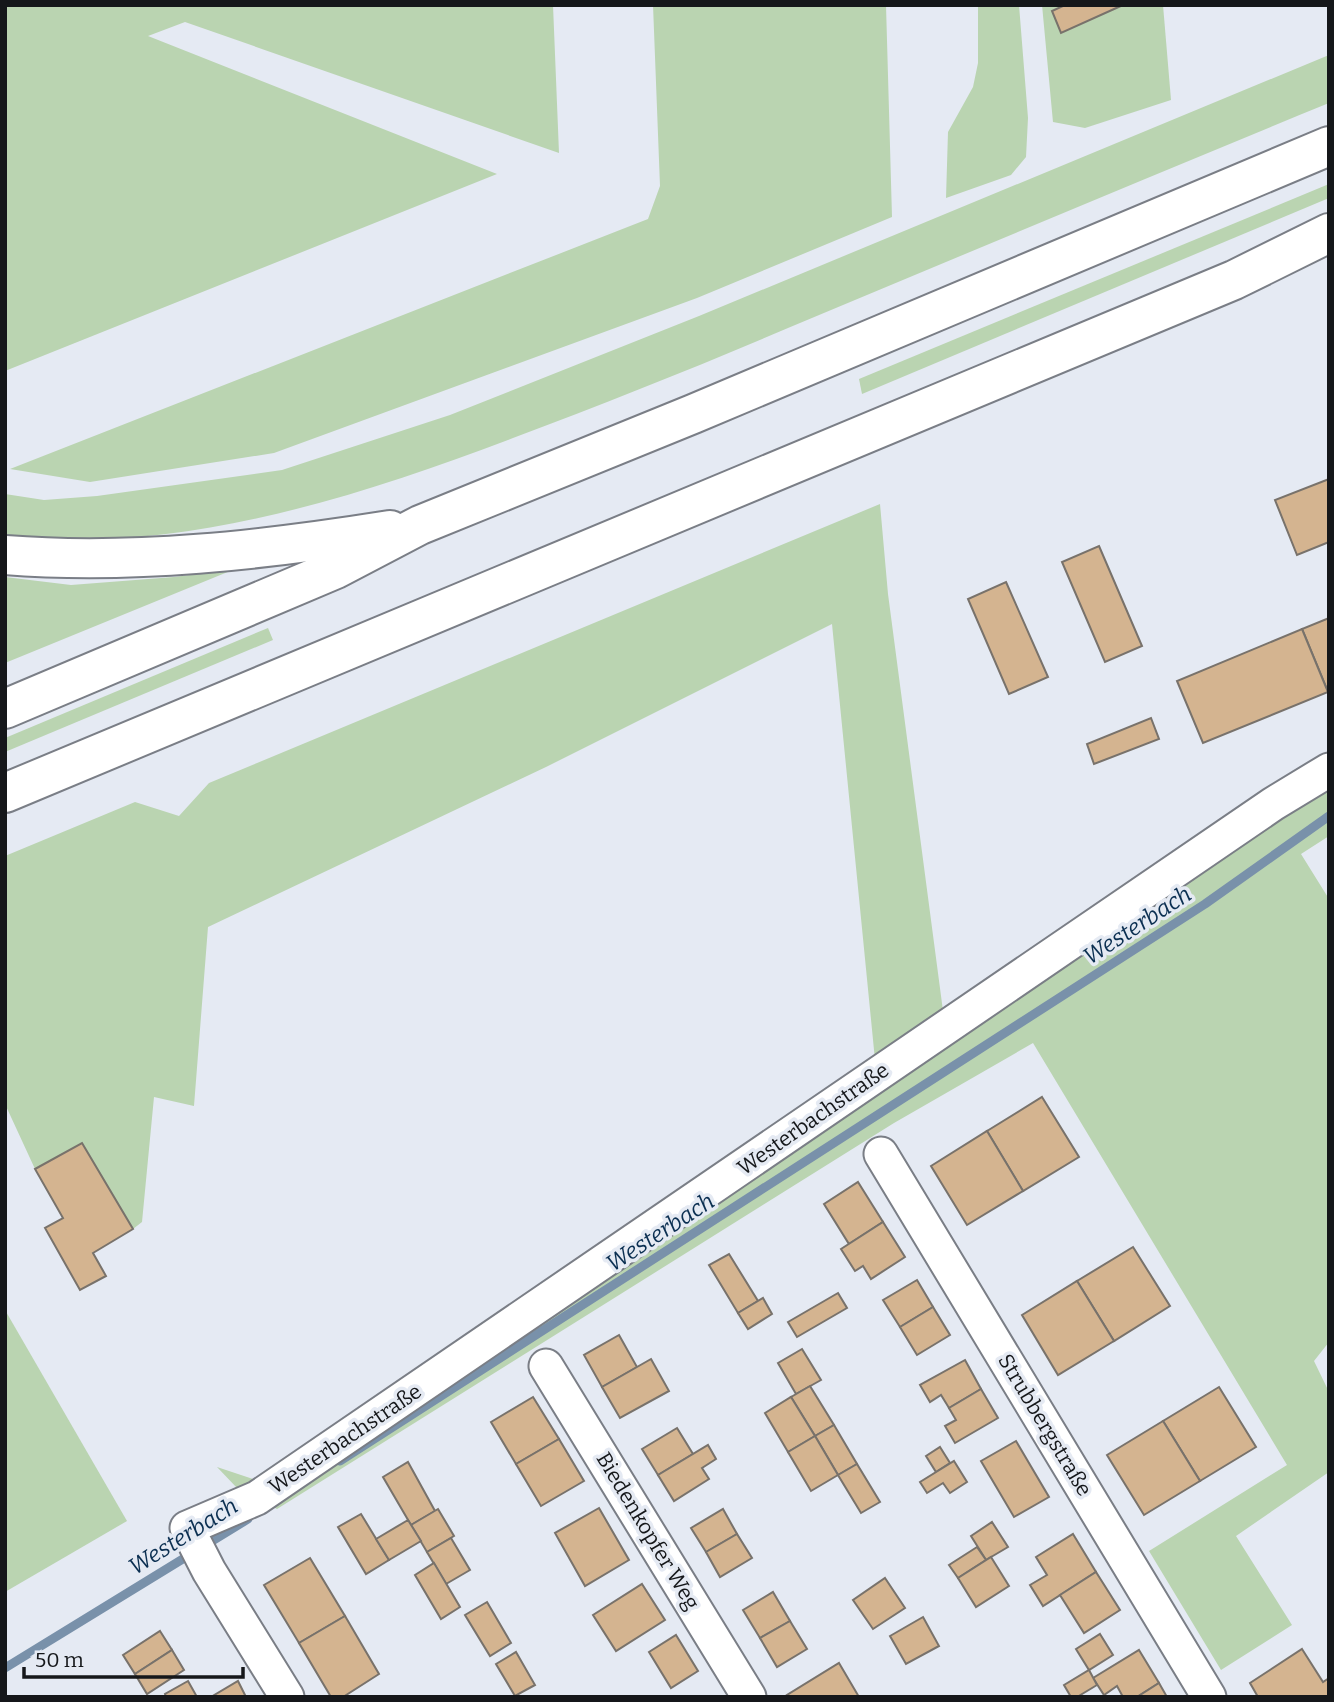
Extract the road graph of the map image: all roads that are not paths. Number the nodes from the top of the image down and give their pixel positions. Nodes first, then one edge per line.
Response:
1 (1329, 146) edge
2 (1329, 233) edge
3 (420, 525) junction
4 (5, 555) edge
5 (5, 709) edge
6 (1329, 770) edge
7 (5, 793) edge
8 (881, 1154) dead end
9 (546, 1366) dead end
10 (287, 1697) edge
11 (749, 1697) edge
12 (1209, 1697) edge

1 - 3 highway
2 - 7 highway
3 - 4 highway
3 - 5 highway
6 - 10 street, Westerbachstraße
8 - 12 street, Strubbergstraße
9 - 11 street, Biedenkopfer Weg

